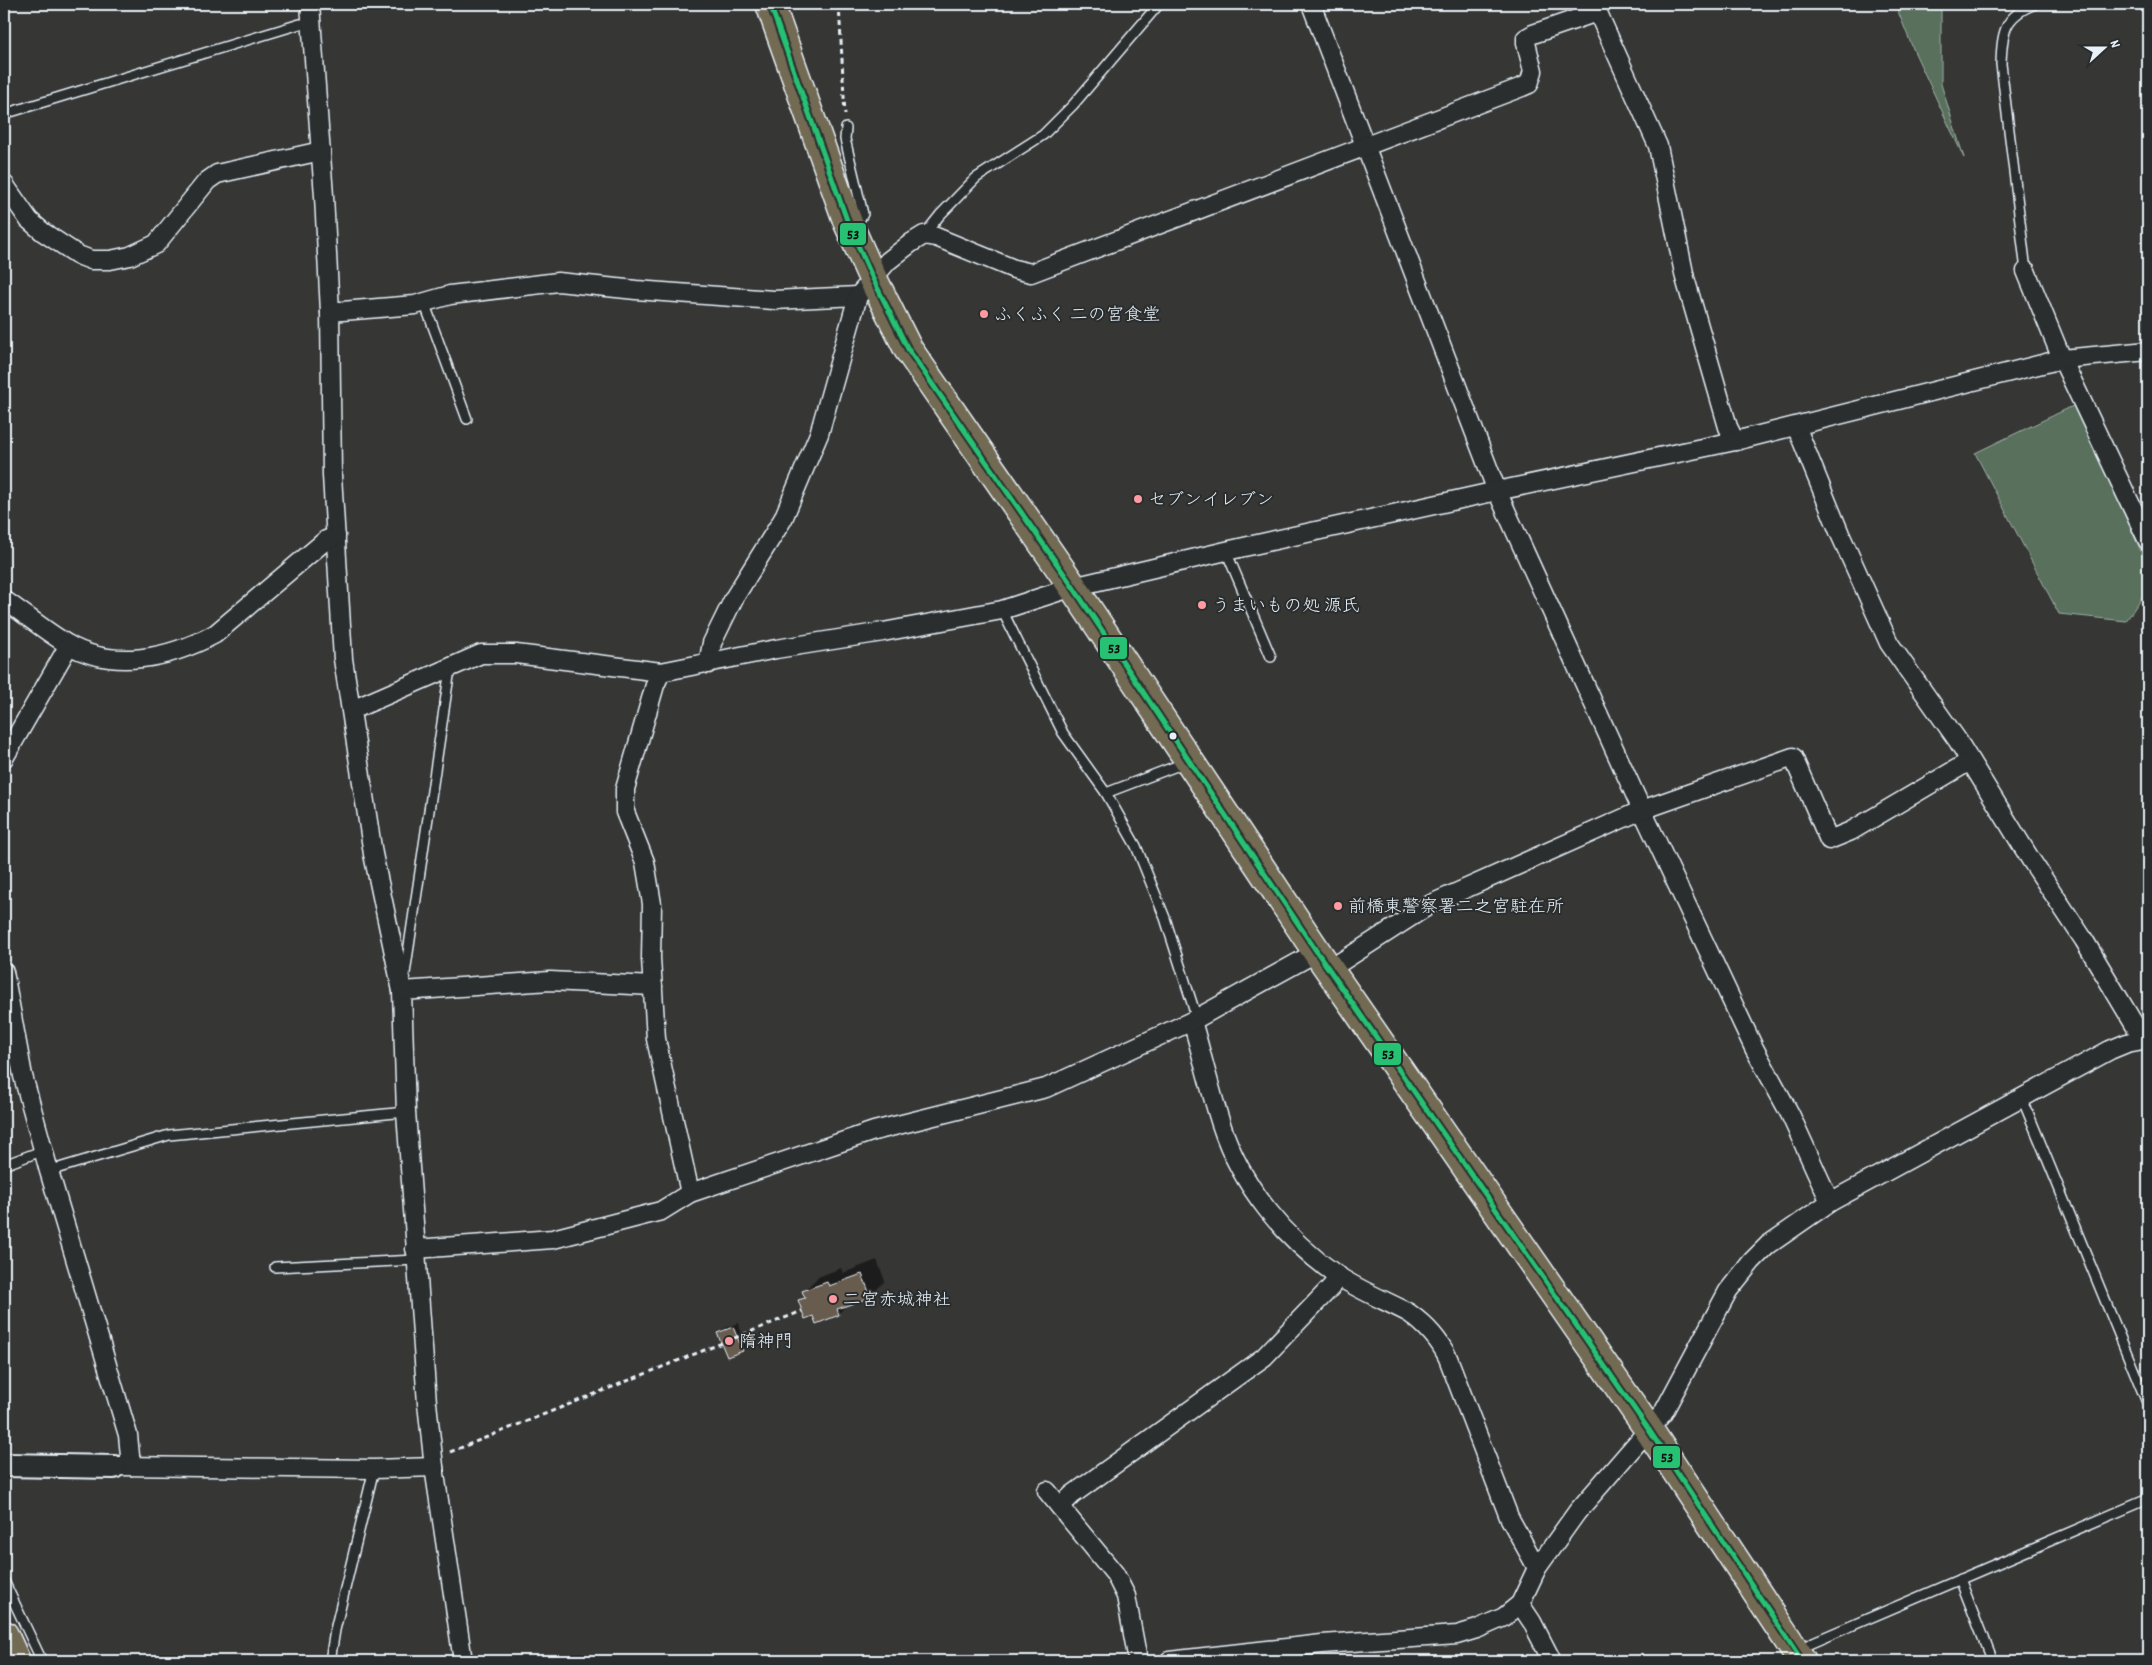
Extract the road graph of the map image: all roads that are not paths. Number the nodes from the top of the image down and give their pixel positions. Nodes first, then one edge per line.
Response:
1 (310, 4) edge
2 (770, 4) edge
3 (1159, 4) edge
4 (1311, 4) edge
5 (2036, 4) edge
6 (1596, 8) edge
7 (311, 24) junction
8 (4, 114) edge
9 (846, 128) road end
10 (1365, 145) junction
11 (321, 151) junction
12 (4, 184) edge
13 (848, 223) junction
14 (924, 236) junction
15 (2026, 271) joint
16 (865, 288) junction
17 (424, 302) junction
18 (330, 312) junction
19 (2148, 351) edge
20 (2062, 359) junction
21 (467, 419) dead end
22 (1796, 426) junction
23 (1735, 442) junction
24 (1497, 490) junction
25 (336, 536) junction
26 (2148, 541) edge
27 (1226, 550) junction
28 (1073, 587) junction
29 (4, 600) edge
30 (1002, 610) junction
31 (69, 644) junction
32 (1271, 656) dead end
33 (708, 664) junction
34 (450, 669) junction
35 (661, 672) junction
36 (352, 710) junction
37 (4, 758) edge
38 (1189, 761) junction
39 (1970, 761) junction
40 (1106, 793) junction
41 (1642, 810) junction
42 (1323, 960) junction
43 (4, 972) edge
44 (653, 986) junction
45 (402, 991) junction
46 (1195, 1020) junction
47 (2146, 1042) edge
48 (2022, 1098) junction
49 (406, 1112) junction
50 (44, 1150) junction
51 (4, 1165) edge
52 (49, 1171) junction
53 (690, 1193) junction
54 (1830, 1202) junction
55 (416, 1255) junction
56 (275, 1267) dead end
57 (1338, 1276) junction
58 (2148, 1404) edge
59 (1649, 1430) junction
60 (4, 1465) edge
61 (123, 1466) junction
62 (434, 1467) junction
63 (374, 1469) junction
64 (1047, 1491) dead end
65 (2148, 1499) edge
66 (1060, 1507) junction
67 (1537, 1568) junction
68 (1960, 1580) junction
69 (4, 1581) edge
70 (1520, 1604) junction
71 (4, 1635) edge
72 (1799, 1657) edge
73 (16, 1661) edge
74 (42, 1661) edge
75 (330, 1661) edge
76 (463, 1661) edge
77 (1138, 1661) edge
78 (1168, 1661) edge
79 (1552, 1661) edge
80 (1992, 1661) edge

1 - 7 street
2 - 13 highway
3 - 14 lane
4 - 10 street
5 - 15 lane
6 - 10 street
6 - 23 street
7 - 8 lane
7 - 11 street
9 - 13 lane
10 - 14 street
10 - 24 street
11 - 12 street
11 - 18 street
13 - 16 highway
14 - 16 street
15 - 20 street
16 - 17 street
16 - 28 highway
16 - 33 street
17 - 18 street
17 - 21 lane
18 - 25 street
19 - 20 street
20 - 22 street
20 - 26 street
22 - 23 street
22 - 39 street
23 - 24 street
24 - 27 street
24 - 41 street
25 - 31 street
25 - 36 street
27 - 28 street
27 - 32 lane
28 - 30 street
28 - 38 highway
29 - 31 street
30 - 33 street
30 - 40 lane
31 - 37 street
33 - 35 street
34 - 35 street
34 - 36 street
34 - 45 lane
35 - 44 street
36 - 45 street
38 - 40 lane
38 - 42 highway
39 - 41 street
39 - 47 street
40 - 46 lane
41 - 42 street
41 - 54 street
42 - 46 street
42 - 59 highway
43 - 50 street
44 - 45 street
44 - 53 street
45 - 49 street
46 - 53 street
46 - 57 street
47 - 48 street
48 - 54 street
48 - 58 lane
49 - 52 lane
49 - 55 street
50 - 51 lane
50 - 52 street
52 - 61 street
53 - 55 street
54 - 59 street
55 - 56 lane
55 - 62 street
57 - 66 street
57 - 67 street
59 - 67 street
59 - 72 highway
60 - 61 street
61 - 63 street
62 - 63 street
62 - 76 street
63 - 75 lane
64 - 66 street
65 - 68 lane
66 - 77 street
67 - 70 street
68 - 72 lane
68 - 80 lane
69 - 74 lane
70 - 78 street
70 - 79 street
71 - 73 highway

